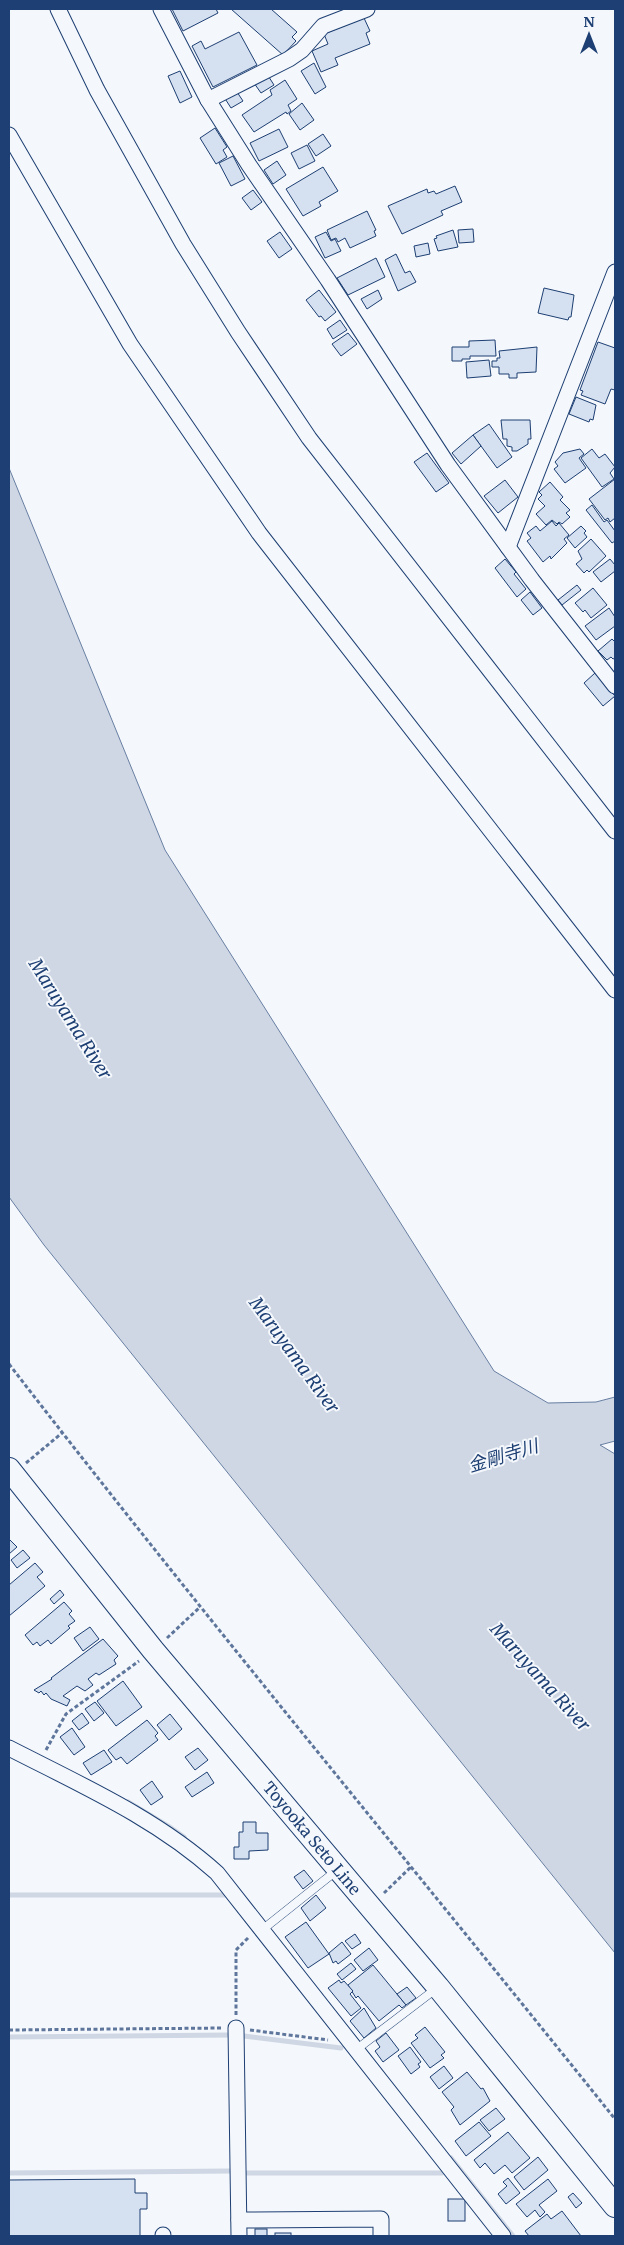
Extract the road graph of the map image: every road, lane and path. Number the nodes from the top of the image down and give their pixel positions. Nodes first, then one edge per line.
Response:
1 (58, 9) edge
2 (161, 9) edge
3 (367, 9) edge
4 (208, 100) junction
5 (9, 135) edge
6 (615, 272) edge
7 (508, 547) junction
8 (615, 686) edge
9 (615, 830) edge
10 (615, 990) edge
11 (9, 1364) edge
12 (62, 1432) junction
13 (11, 1472) edge
14 (199, 1608) junction
15 (153, 1650) junction
16 (9, 1748) edge
17 (33, 1760) junction
18 (412, 1866) junction
19 (338, 1870) junction
20 (370, 1906) junction
21 (264, 1927) junction
22 (438, 1987) junction
23 (236, 2028) junction
24 (9, 2030) edge
25 (358, 2048) junction
26 (615, 2119) edge
27 (615, 2206) edge
28 (239, 2220) junction
29 (239, 2236) edge
30 (381, 2236) edge
31 (503, 2236) edge

1 - 9 street
2 - 4 street
3 - 4 street
4 - 7 street
5 - 10 street
6 - 7 street
7 - 8 street
11 - 12 path
12 - 13 path
12 - 14 path
13 - 15 main road, Toyooka Seto Line
14 - 15 path
14 - 18 path
15 - 17 path
15 - 19 main road, Toyooka Seto Line
16 - 17 street
17 - 21 street
18 - 20 path
18 - 26 path
19 - 20 main road, Toyooka Seto Line
19 - 21 lane
20 - 22 main road, Toyooka Seto Line
21 - 23 path
21 - 25 street
22 - 25 lane
22 - 27 main road, Toyooka Seto Line
23 - 24 path
23 - 25 path
23 - 28 street
25 - 31 street
28 - 29 street
28 - 30 street

